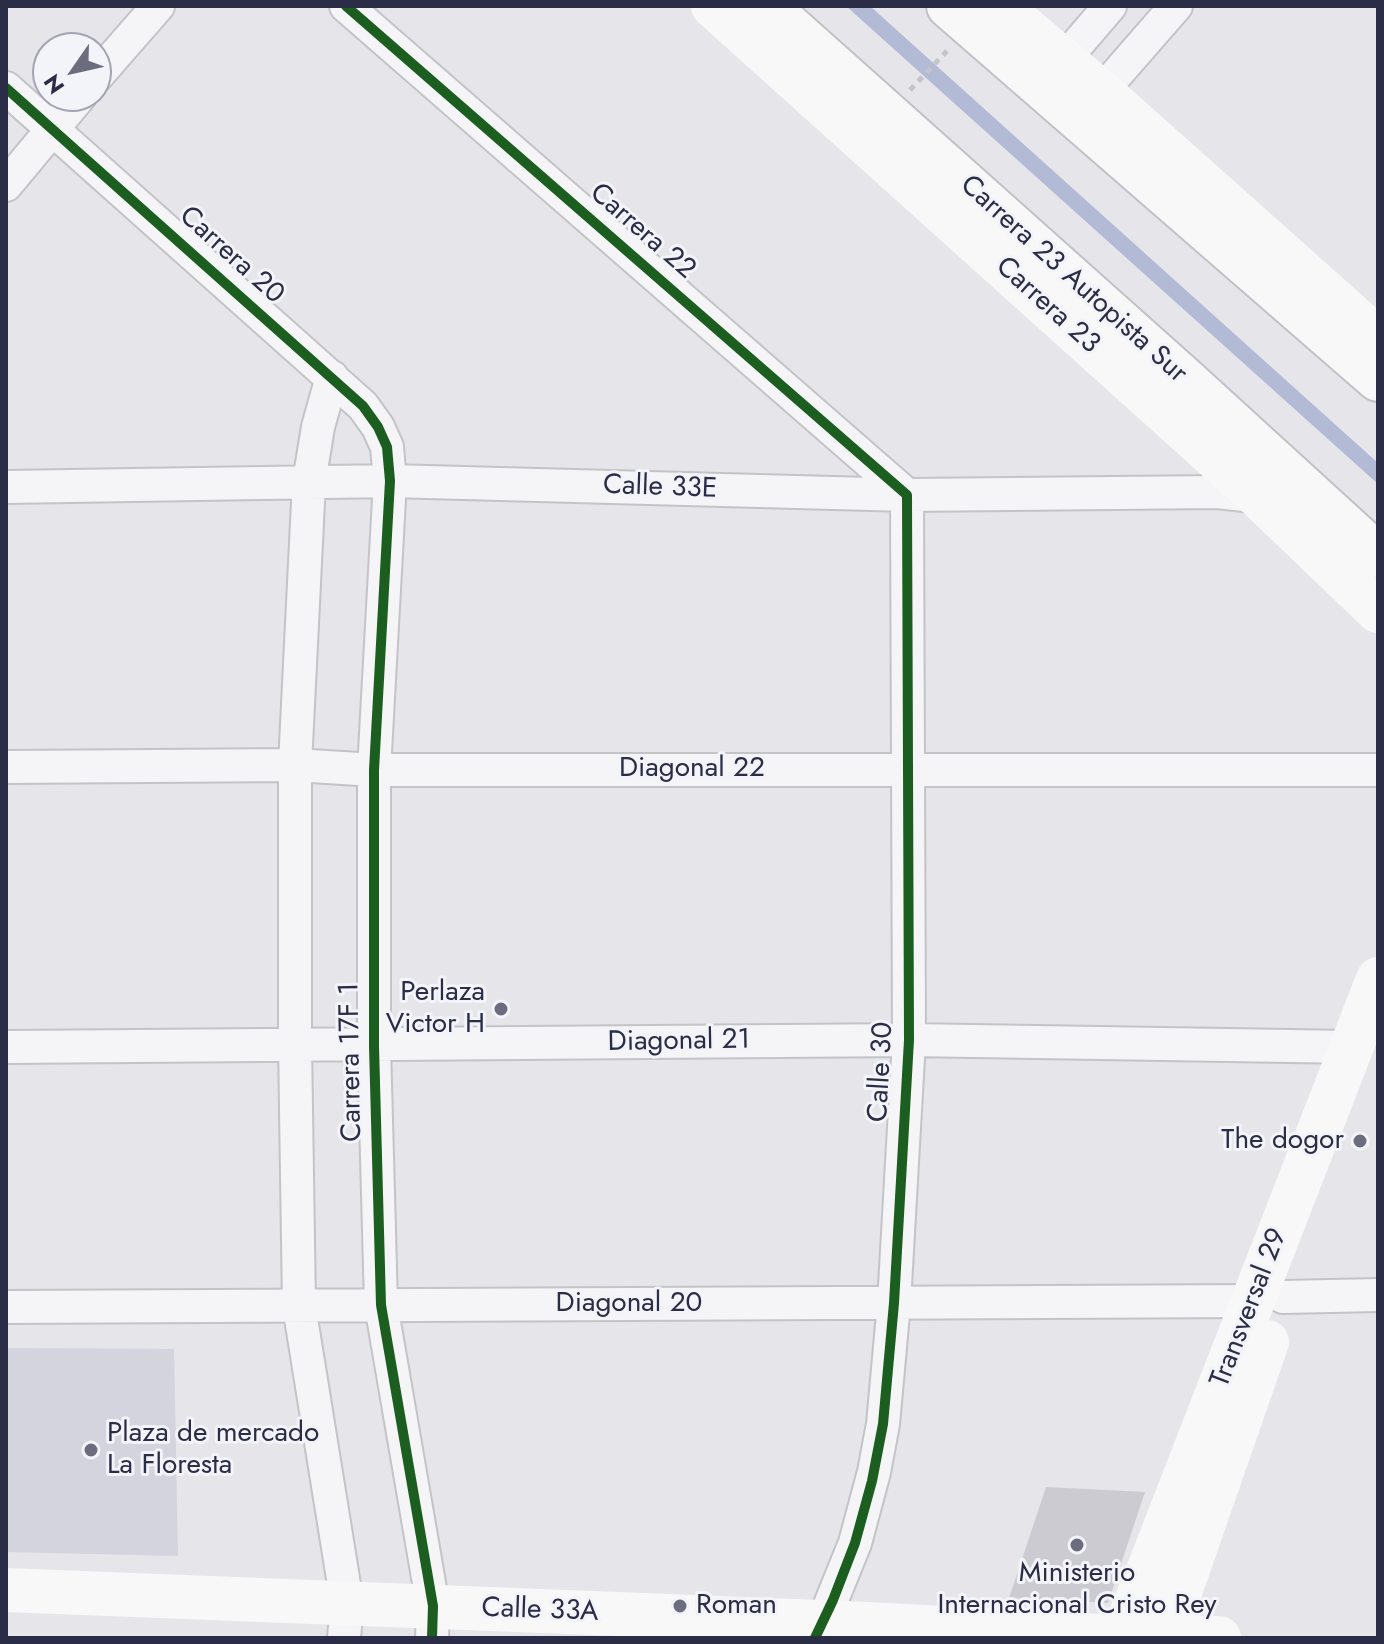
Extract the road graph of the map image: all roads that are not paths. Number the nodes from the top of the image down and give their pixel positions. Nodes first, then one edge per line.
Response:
1 (158, 6) edge
2 (346, 6) edge
3 (713, 6) edge
4 (766, 6) edge
5 (949, 6) edge
6 (999, 6) edge
7 (1110, 6) edge
8 (1176, 6) edge
9 (112, 59) edge
10 (1062, 62) junction
11 (6, 88) edge
12 (1101, 92) junction
13 (66, 112) edge
14 (52, 128) junction
15 (6, 185) edge
16 (1378, 339) edge
17 (332, 377) junction
18 (1378, 379) edge
19 (390, 481) junction
20 (309, 482) junction
21 (6, 487) edge
22 (907, 495) junction
23 (1259, 497) junction
24 (1314, 497) junction
25 (1378, 556) edge
26 (1378, 611) edge
27 (295, 765) junction
28 (6, 767) edge
29 (910, 769) junction
30 (374, 770) junction
31 (1378, 770) edge
32 (1378, 979) edge
33 (909, 1040) junction
34 (295, 1043) junction
35 (374, 1046) junction
36 (6, 1047) edge
37 (1365, 1051) edge
38 (1378, 1295) edge
39 (1268, 1299) junction
40 (894, 1303) junction
41 (381, 1305) junction
42 (299, 1306) junction
43 (6, 1307) edge
44 (6, 1590) edge
45 (345, 1620) edge
46 (432, 1622) edge
47 (819, 1630) edge
48 (1143, 1637) edge
49 (1219, 1638) edge

1 - 9 street
2 - 22 street, Carrera 22
3 - 23 main road, Carrera 23
4 - 24 main road, Carrera 23 Autopista Sur
5 - 18 main road
6 - 10 main road
7 - 10 street
8 - 12 street
10 - 12 main road
11 - 14 street, Carrera 20
12 - 16 main road
13 - 14 street
14 - 15 street
14 - 17 street, Carrera 20
17 - 19 street, Carrera 20
17 - 20 street
19 - 20 street, Calle 33E
19 - 22 street, Calle 33E
19 - 30 street, Carrera 17F 1
20 - 21 street, Calle 33E
20 - 27 street, Carrera 17F 1
22 - 23 street, Calle 33E
22 - 29 street, Calle 30
23 - 24 street, Calle 33E
23 - 26 main road, Carrera 23
24 - 25 main road, Carrera 23 Autopista Sur
27 - 28 street, Diagonal 22
27 - 30 street, Diagonal 22
27 - 34 street, Carrera 17F 1
29 - 30 street, Diagonal 22
29 - 31 street, Diagonal 22
29 - 33 street, Calle 30
30 - 35 street, Carrera 17F 1
32 - 37 main road, Transversal 29
33 - 35 street, Diagonal 21
33 - 37 street, Diagonal 21
33 - 40 street, Calle 30
34 - 35 street, Diagonal 21
34 - 36 street, Diagonal 21
34 - 42 street, Carrera 17F 1
35 - 41 street, Carrera 17F 1
37 - 39 main road, Transversal 29
38 - 39 street, Diagonal 20
39 - 40 street, Diagonal 20
39 - 48 main road, Transversal 29
40 - 41 street, Diagonal 20
40 - 47 street, Calle 30
41 - 42 street, Diagonal 20
41 - 46 street, Carrera 17F 1
42 - 43 street, Diagonal 20
42 - 45 street, Carrera 17F 1
44 - 45 main road, Calle 33A
45 - 46 main road, Calle 33A
46 - 47 main road, Calle 33A
47 - 48 main road, Calle 33A
48 - 49 main road, Calle 33A

